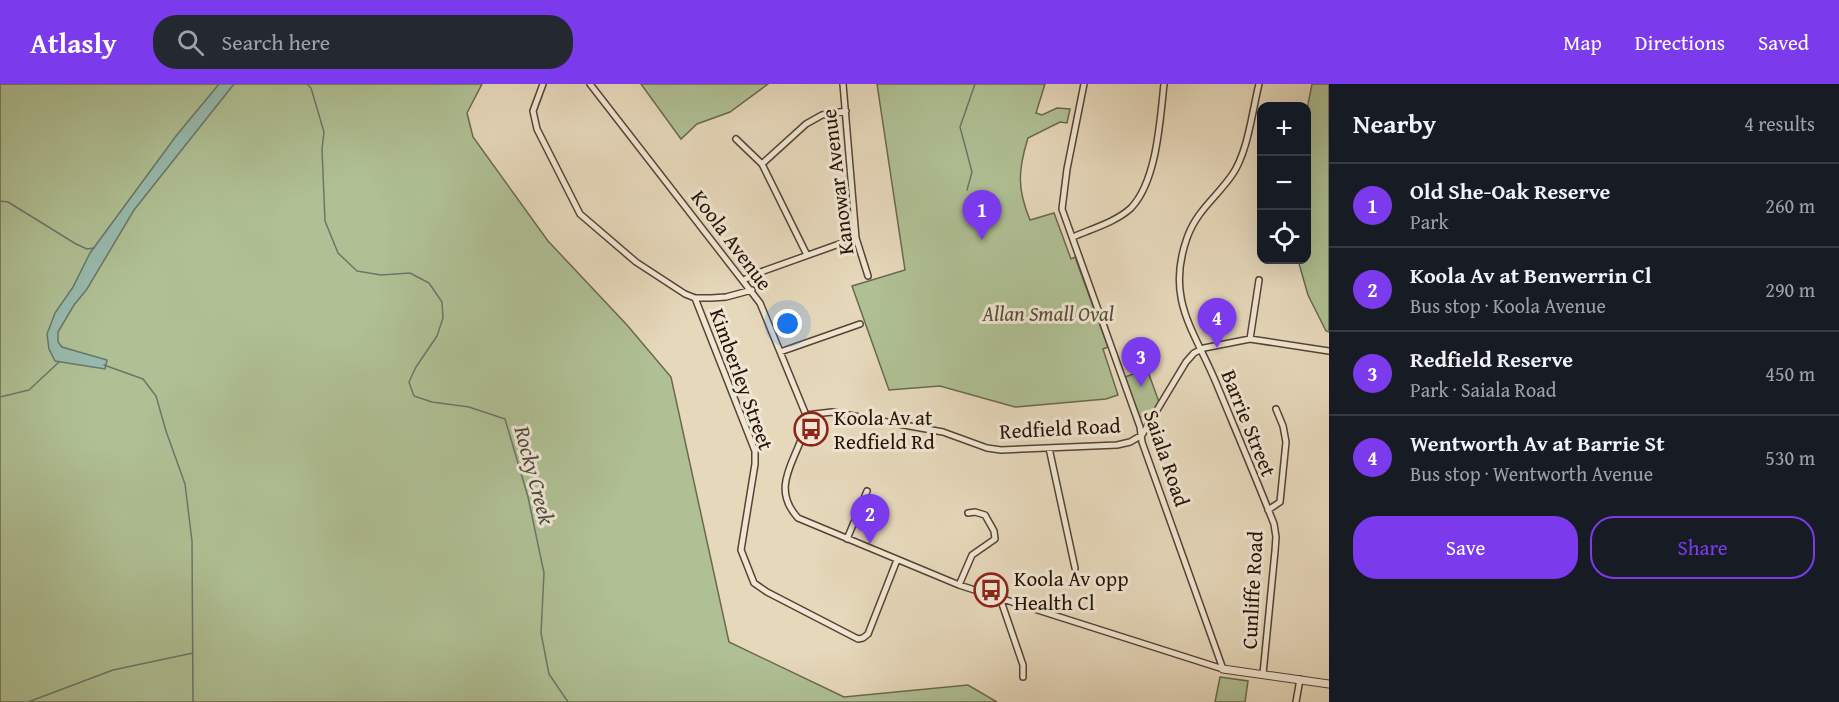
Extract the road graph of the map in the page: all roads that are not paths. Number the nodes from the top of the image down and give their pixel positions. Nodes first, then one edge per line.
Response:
1 (543, 84) edge
2 (591, 84) edge
3 (843, 84) edge
4 (1084, 84) edge
5 (1164, 84) edge
6 (1259, 84) edge
7 (846, 111) junction
8 (736, 140) dead end
9 (762, 164) junction
10 (1073, 237) junction
11 (856, 238) junction
12 (807, 255) junction
13 (868, 276) dead end
14 (744, 280) junction
15 (1259, 280) dead end
16 (752, 290) junction
17 (695, 298) junction
18 (860, 324) dead end
19 (1250, 339) junction
20 (1200, 349) junction
21 (1329, 351) edge
22 (780, 352) junction
23 (1276, 409) dead end
24 (806, 415) junction
25 (1142, 435) junction
26 (1049, 448) junction
27 (867, 491) dead end
28 (1268, 510) junction
29 (968, 513) dead end
30 (847, 539) junction
31 (897, 560) junction
32 (1075, 568) dead end
33 (959, 585) junction
34 (1000, 598) junction
35 (1223, 669) junction
36 (1263, 674) junction
37 (1023, 677) dead end
38 (1300, 680) junction
39 (1329, 684) edge
40 (1296, 702) edge

1 - 17 street
2 - 14 street, Koola Avenue
3 - 7 street, Kanowar Avenue
4 - 10 street, Saiala Road
5 - 10 street
6 - 20 street, Barrie Street
7 - 9 street
7 - 11 street, Kanowar Avenue
8 - 9 street
9 - 12 street
10 - 25 street, Saiala Road
11 - 12 street
11 - 13 street, Kanowar Avenue
12 - 14 street
14 - 16 street, Koola Avenue
15 - 19 street
16 - 17 street
16 - 22 street, Koola Avenue
17 - 31 street, Kimberley Street
18 - 22 street
19 - 20 street
19 - 21 street
20 - 25 street, Redfield Road
20 - 28 street, Barrie Street
22 - 24 street, Koola Avenue
23 - 28 street, Cunliffe Road
24 - 26 street, Redfield Road
24 - 30 street
25 - 26 street, Redfield Road
25 - 35 street, Saiala Road
26 - 32 street
27 - 30 street
28 - 36 street, Cunliffe Road
29 - 33 street
30 - 31 street
31 - 33 street
33 - 34 street
34 - 35 street
34 - 37 street
35 - 36 street
36 - 38 street
38 - 39 street
38 - 40 street

